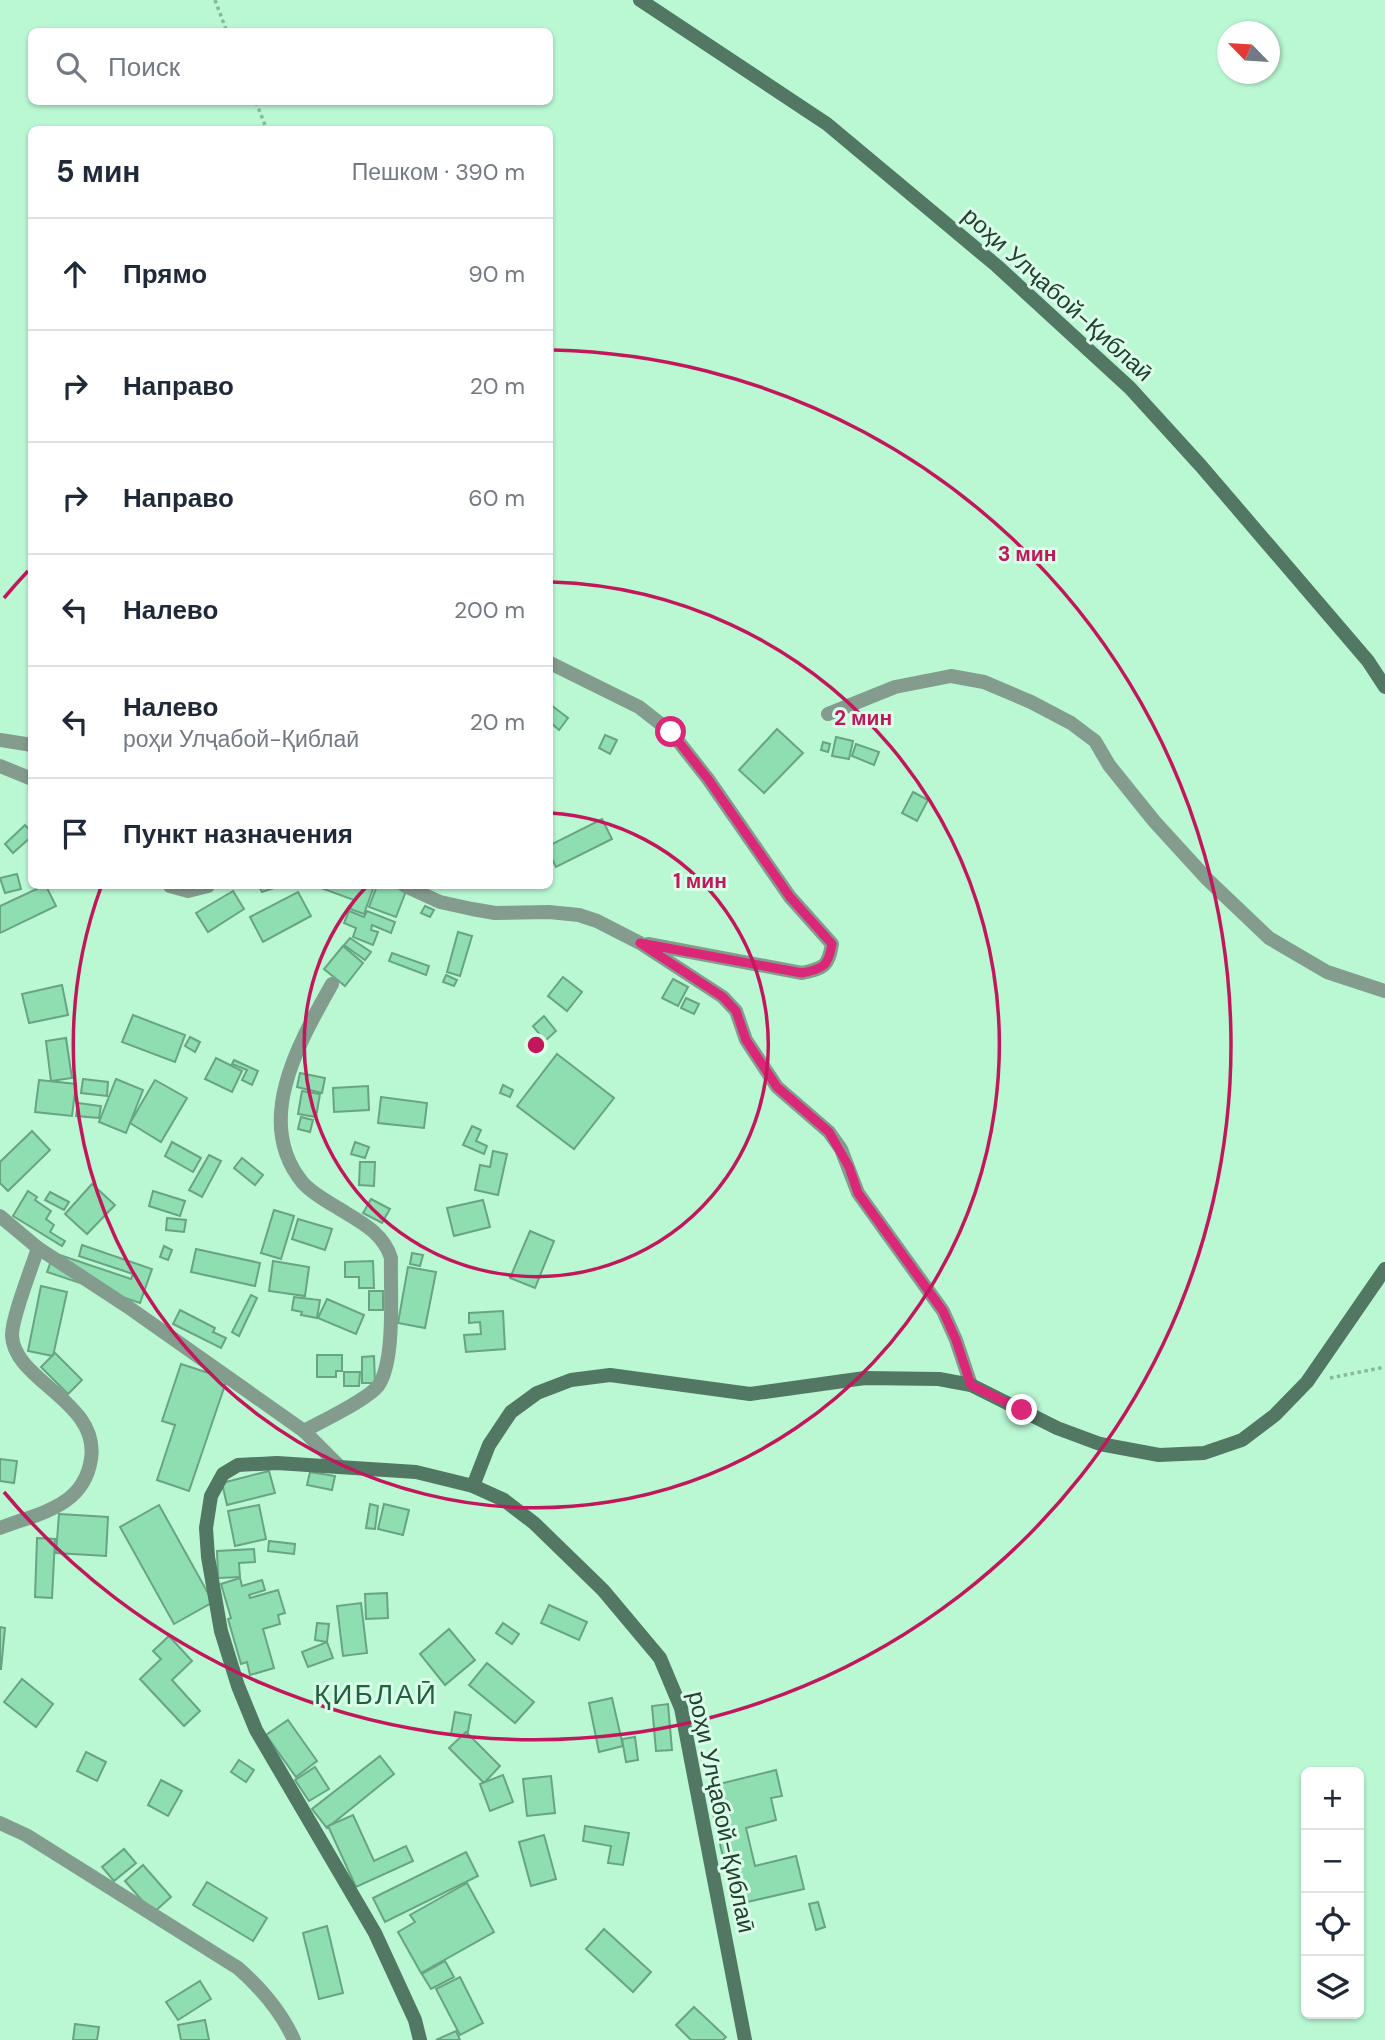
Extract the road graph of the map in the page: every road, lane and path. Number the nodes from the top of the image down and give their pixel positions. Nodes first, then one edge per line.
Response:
1 (215, 0) edge
2 (640, 0) edge
3 (226, 28) edge
4 (257, 105) edge
5 (265, 126) edge
6 (553, 664) edge
7 (1385, 687) edge
8 (828, 714) dead end
9 (0, 740) edge
10 (28, 744) edge
11 (0, 766) edge
12 (28, 777) edge
13 (412, 889) edge
14 (640, 943) junction
15 (332, 984) dead end
16 (1385, 991) edge
17 (0, 1216) edge
18 (38, 1248) junction
19 (1385, 1269) edge
20 (1385, 1367) edge
21 (1307, 1382) junction
22 (971, 1385) junction
23 (304, 1431) junction
24 (339, 1466) junction
25 (473, 1486) junction
26 (0, 1528) edge
27 (0, 1823) edge
28 (294, 2040) edge
29 (420, 2040) edge
30 (745, 2040) edge

1 - 3 path
2 - 7 street, роҳи Улҷабой-Қиблаӣ
4 - 5 path
6 - 14 street
8 - 16 street
9 - 10 street
11 - 12 street
13 - 14 street
14 - 22 street
15 - 23 street
17 - 18 street
18 - 23 street
18 - 26 street
19 - 21 street
20 - 21 path
21 - 22 street
22 - 25 street
23 - 24 street
24 - 25 street, роҳи Улҷабой-Қиблаӣ
24 - 29 street, роҳи Улҷабой-Қиблаӣ
25 - 30 street, роҳи Улҷабой-Қиблаӣ
27 - 28 street

